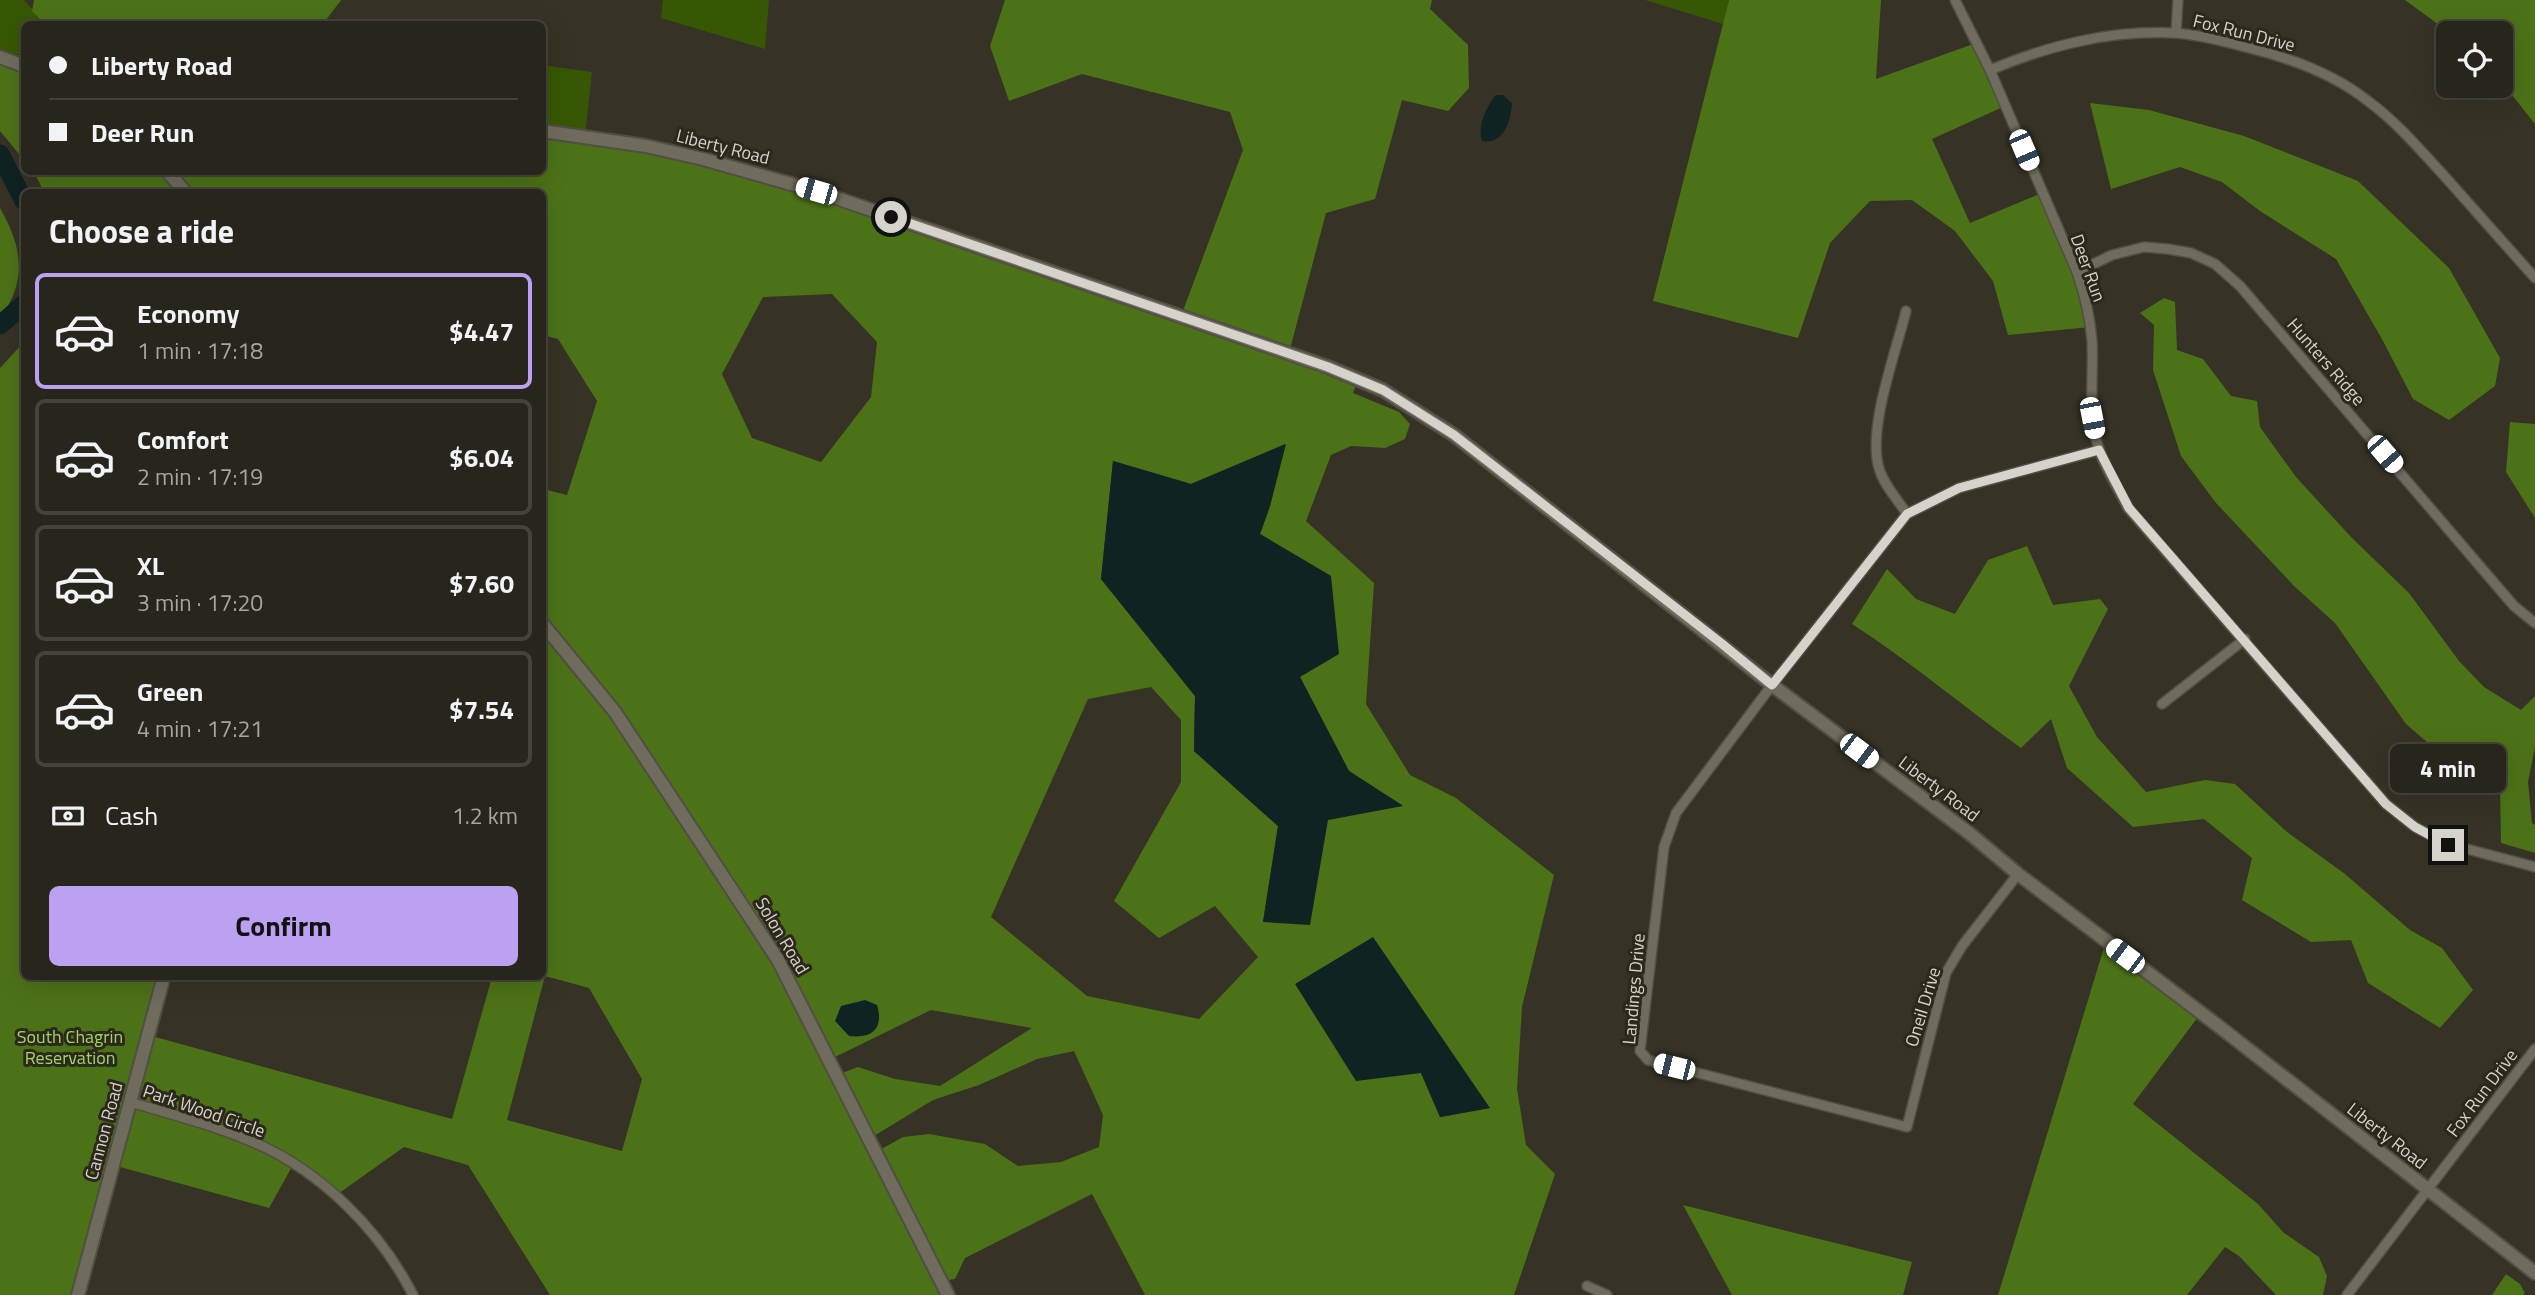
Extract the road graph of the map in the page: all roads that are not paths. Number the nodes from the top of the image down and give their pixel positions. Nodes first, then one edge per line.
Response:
1 (1955, 0) edge
2 (2178, 0) edge
3 (2176, 33) junction
4 (0, 57) edge
5 (21, 65) edge
6 (1990, 70) junction
7 (546, 132) edge
8 (171, 175) edge
9 (183, 189) edge
10 (2077, 272) junction
11 (2535, 278) edge
12 (1906, 311) dead end
13 (2099, 450) junction
14 (1907, 514) junction
15 (2535, 623) edge
16 (546, 628) edge
17 (2245, 639) junction
18 (1772, 685) junction
19 (2162, 704) dead end
20 (2535, 867) edge
21 (2018, 874) junction
22 (163, 980) edge
23 (2535, 1049) edge
24 (130, 1102) junction
25 (1907, 1127) joint
26 (2427, 1189) junction
27 (2535, 1273) edge
28 (1587, 1286) dead end
29 (78, 1295) edge
30 (414, 1295) edge
31 (948, 1295) edge
32 (1607, 1295) edge
33 (2347, 1295) edge

1 - 6 street, Deer Run
2 - 3 street
3 - 6 street, Fox Run Drive
3 - 11 street, Fox Run Drive
4 - 5 street
6 - 10 street, Deer Run
7 - 18 street, Liberty Road
8 - 9 street
10 - 13 street, Deer Run
10 - 15 street, Hunters Ridge
12 - 14 street
13 - 14 street
13 - 17 street, Deer Run
14 - 18 street, Landings Drive
16 - 31 street, Solon Road
17 - 19 street
17 - 20 street, Deer Run
18 - 21 street, Liberty Road
18 - 25 street, Landings Drive
21 - 25 street, Oneil Drive
21 - 26 street, Liberty Road
22 - 24 street, Cannon Road
23 - 26 street, Fox Run Drive
24 - 29 street, Cannon Road
24 - 30 street, Park Wood Circle
26 - 27 street, Liberty Road
26 - 33 street, Fox Run Drive
28 - 32 street

